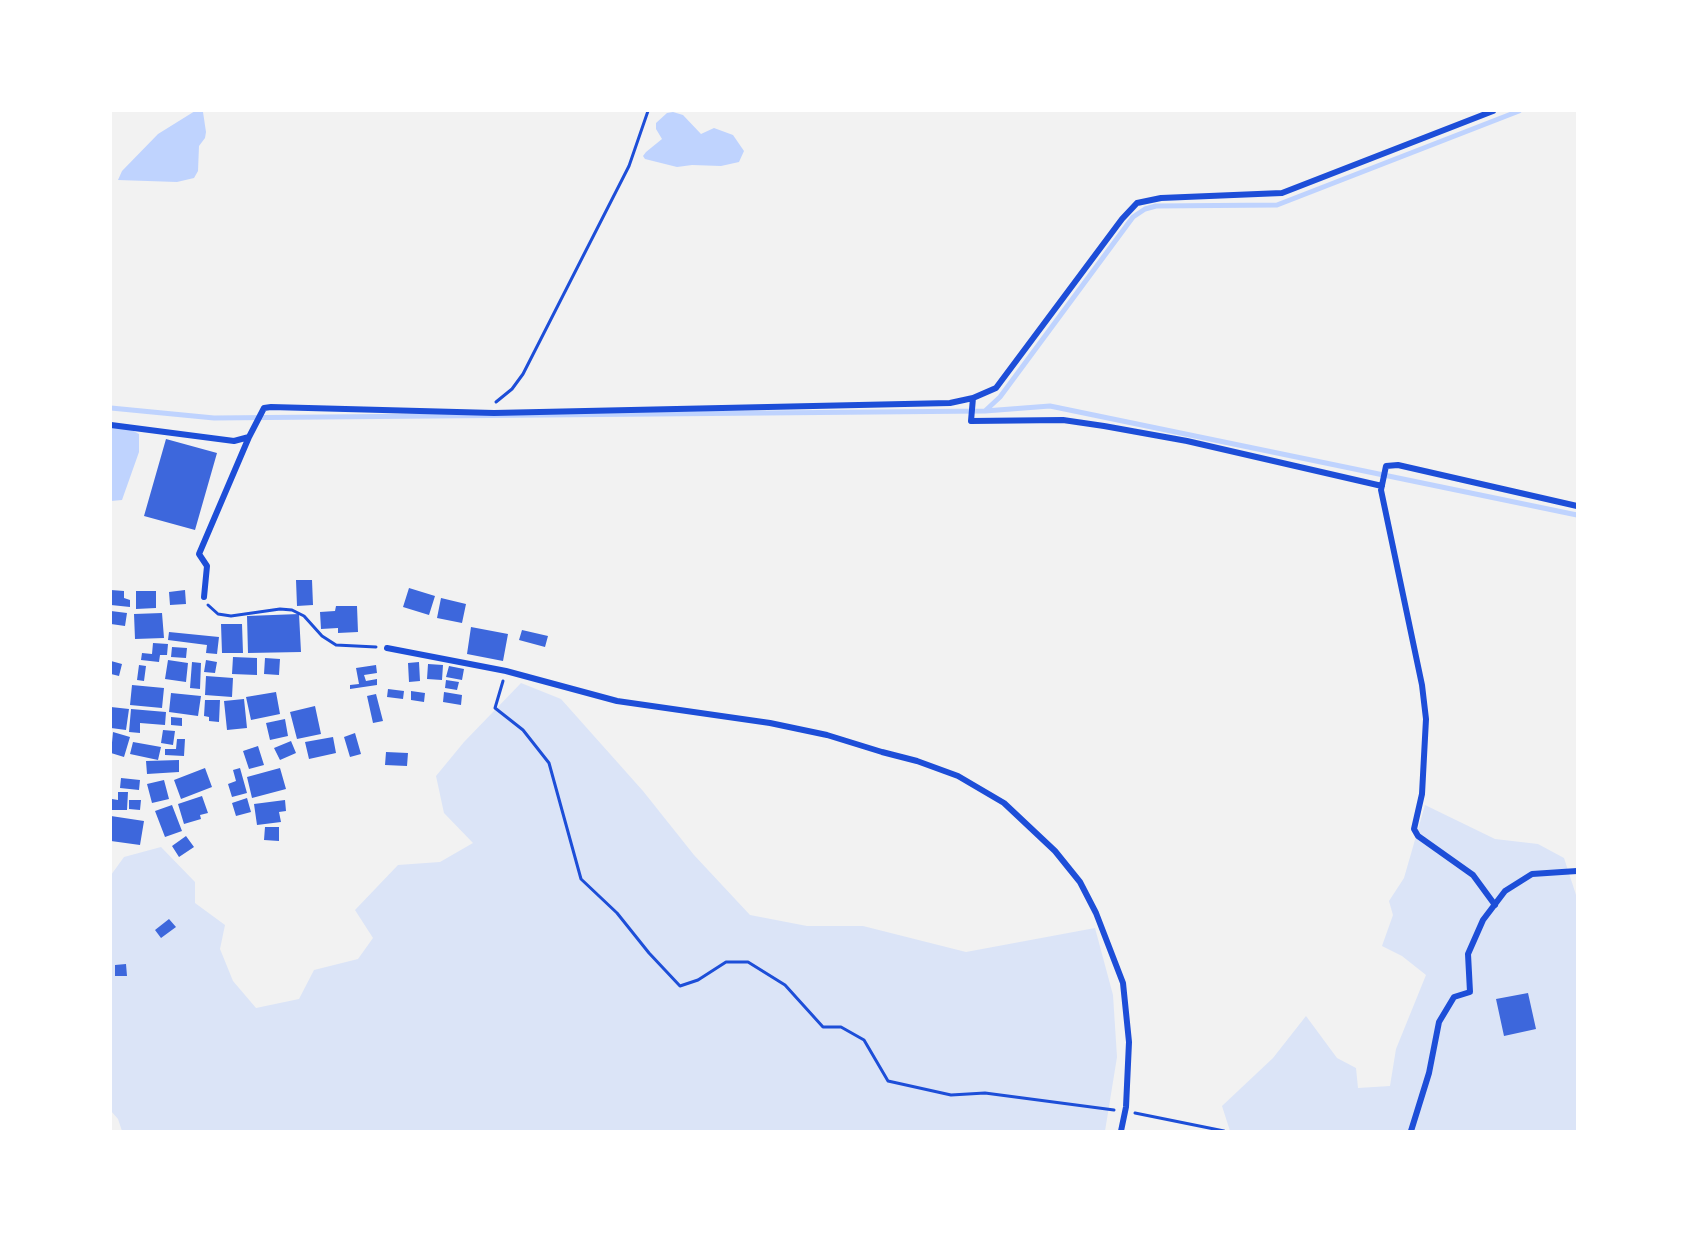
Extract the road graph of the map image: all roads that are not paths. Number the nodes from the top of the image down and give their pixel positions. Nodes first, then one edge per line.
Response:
1 (1493, 111) edge
2 (973, 401) junction
3 (111, 425) edge
4 (249, 437) junction
5 (1383, 484) junction
6 (1577, 506) edge
7 (204, 597) road end
8 (387, 648) road end
9 (1577, 871) edge
10 (1495, 905) junction
11 (1121, 1131) edge
12 (1411, 1131) edge

1 - 2 street
2 - 4 street
2 - 5 street
3 - 4 street
4 - 7 street
5 - 6 street
5 - 10 street
8 - 11 street
9 - 10 street
10 - 12 street

